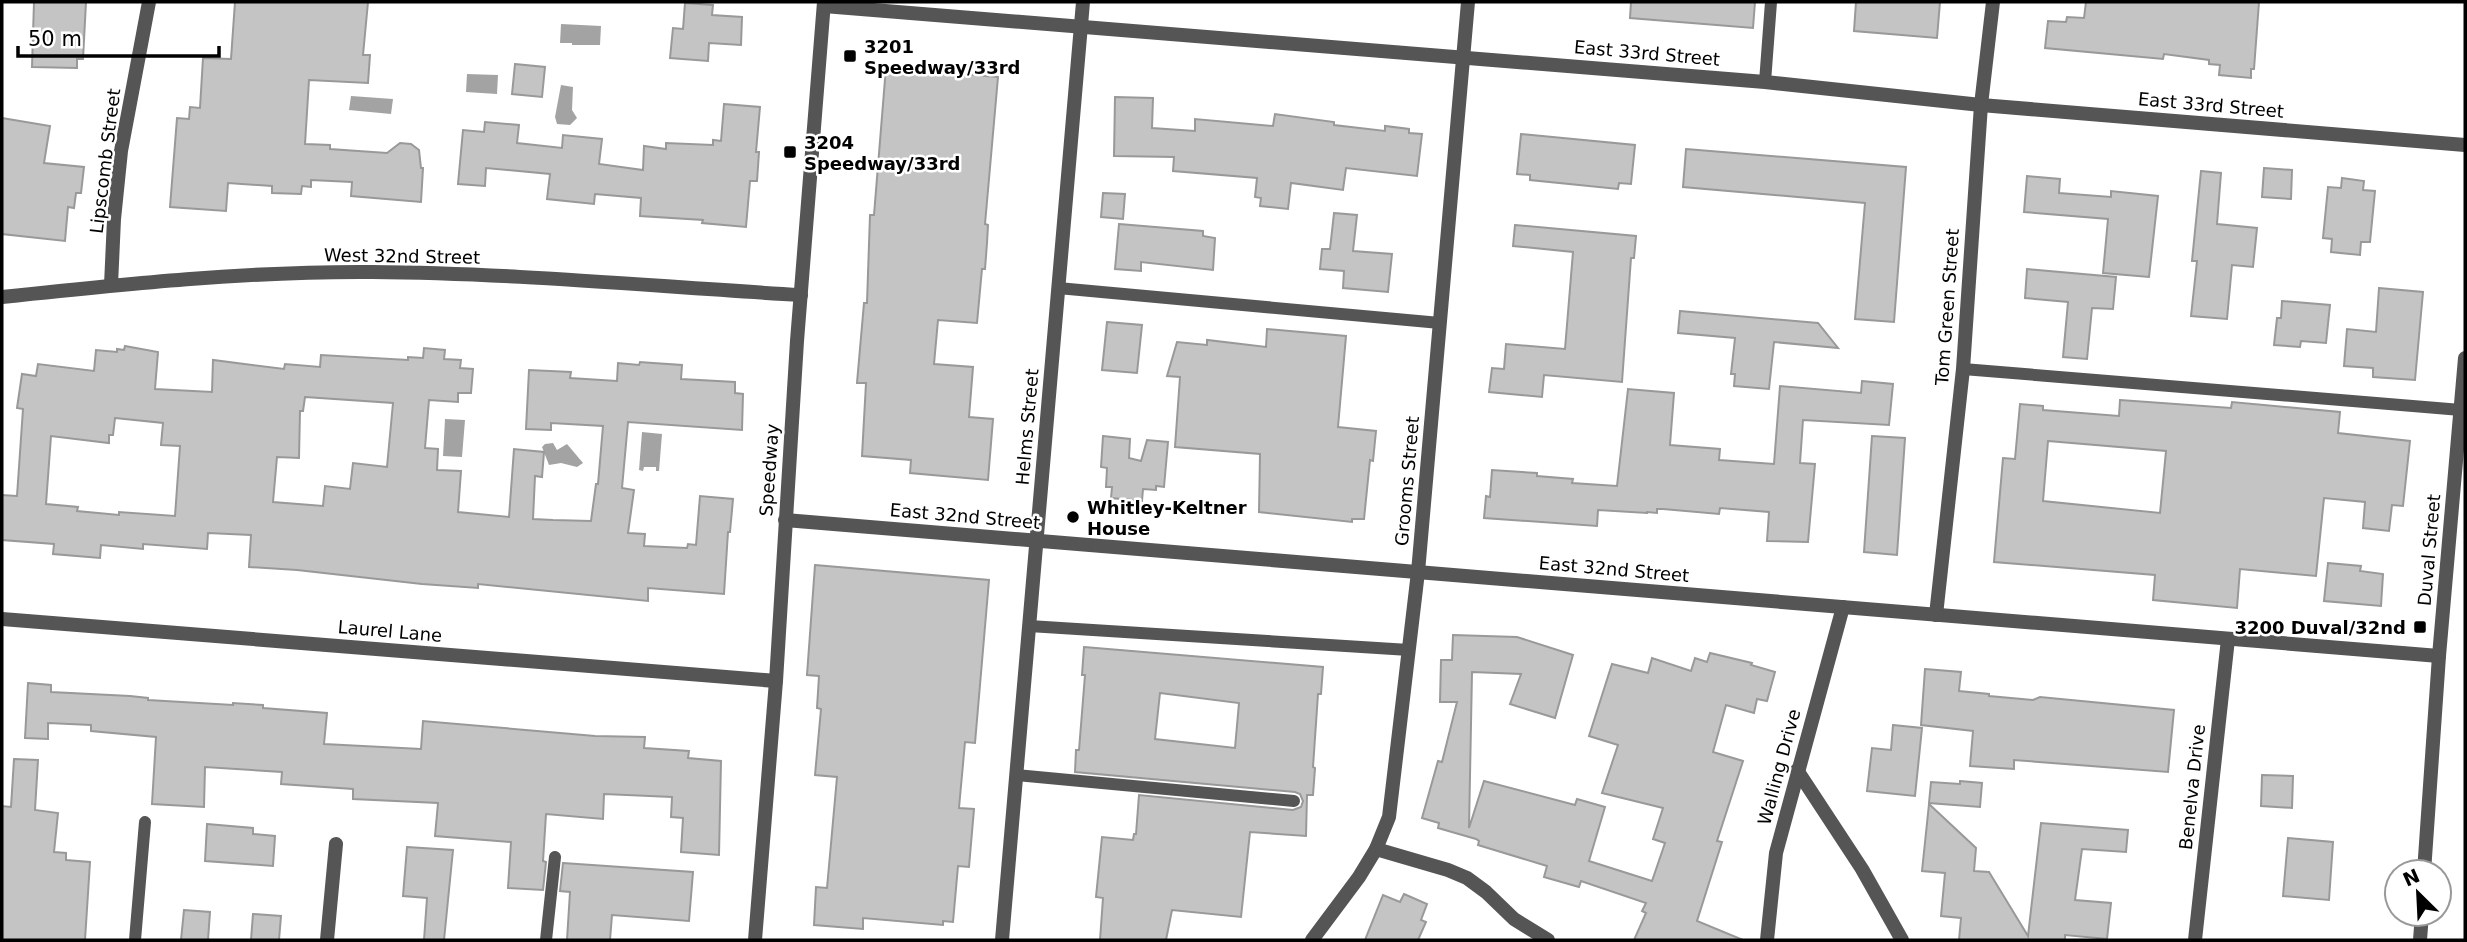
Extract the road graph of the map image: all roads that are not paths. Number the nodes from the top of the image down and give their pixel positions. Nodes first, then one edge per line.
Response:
1 (149, 2) edge
2 (1083, 2) edge
3 (1468, 2) edge
4 (1772, 2) edge
5 (1993, 2) edge
6 (824, 4) edge
7 (1081, 26) junction
8 (1463, 57) junction
9 (1765, 82) junction
10 (1981, 105) junction
11 (2465, 145) edge
12 (111, 285) junction
13 (1058, 288) junction
14 (801, 295) junction
15 (2, 297) edge
16 (1440, 324) junction
17 (2465, 358) edge
18 (1963, 369) junction
19 (2461, 410) junction
20 (785, 520) junction
21 (1037, 540) junction
22 (1418, 572) junction
23 (1843, 607) junction
24 (1936, 615) junction
25 (2, 619) edge
26 (1029, 625) junction
27 (2228, 639) junction
28 (1409, 650) junction
29 (2439, 656) junction
30 (776, 681) junction
31 (1797, 770) junction
32 (1016, 775) junction
33 (1294, 801) dead end
34 (145, 822) dead end
35 (335, 844) dead end
36 (1376, 849) junction
37 (555, 857) dead end
38 (2425, 858) edge
39 (135, 940) edge
40 (327, 940) edge
41 (546, 940) edge
42 (755, 940) edge
43 (1002, 940) edge
44 (1312, 940) edge
45 (1548, 940) edge
46 (1767, 940) edge
47 (1902, 940) edge
48 (2195, 940) edge

1 - 12 street, Lipscomb Street
2 - 7 street, Helms Street
3 - 8 street, Grooms Street
4 - 9 lane
5 - 10 street, Tom Green Street
6 - 7 street, East 33rd Street
6 - 14 street, Speedway
7 - 8 street, East 33rd Street
7 - 13 street, Helms Street
8 - 9 street, East 33rd Street
8 - 16 street, Grooms Street
9 - 10 street, East 33rd Street
10 - 11 street, East 33rd Street
10 - 18 street, Tom Green Street
12 - 14 street, West 32nd Street
12 - 15 street, West 32nd Street
13 - 16 lane
13 - 21 street, Helms Street
14 - 20 street, Speedway
16 - 22 street, Grooms Street
17 - 19 street, Duval Street
18 - 19 lane
18 - 24 street, Tom Green Street
19 - 29 street, Duval Street
20 - 21 street, East 32nd Street
20 - 30 street, Speedway
21 - 22 street, East 32nd Street
21 - 26 street, Helms Street
22 - 23 street, East 32nd Street
22 - 28 street, Grooms Street
23 - 24 street, East 32nd Street
23 - 31 street, Walling Drive
24 - 27 street, East 32nd Street
25 - 30 street, Laurel Lane
26 - 28 lane
26 - 32 street, Helms Street
27 - 29 street, East 32nd Street
27 - 48 street, Benelva Drive
28 - 36 street, Grooms Street
29 - 38 street, Duval Street
30 - 42 street, Speedway
31 - 46 street, Walling Drive
31 - 47 street
32 - 33 lane
32 - 43 street, Helms Street
34 - 39 lane
35 - 40 street
36 - 44 street, Grooms Street
36 - 45 street
37 - 41 lane

